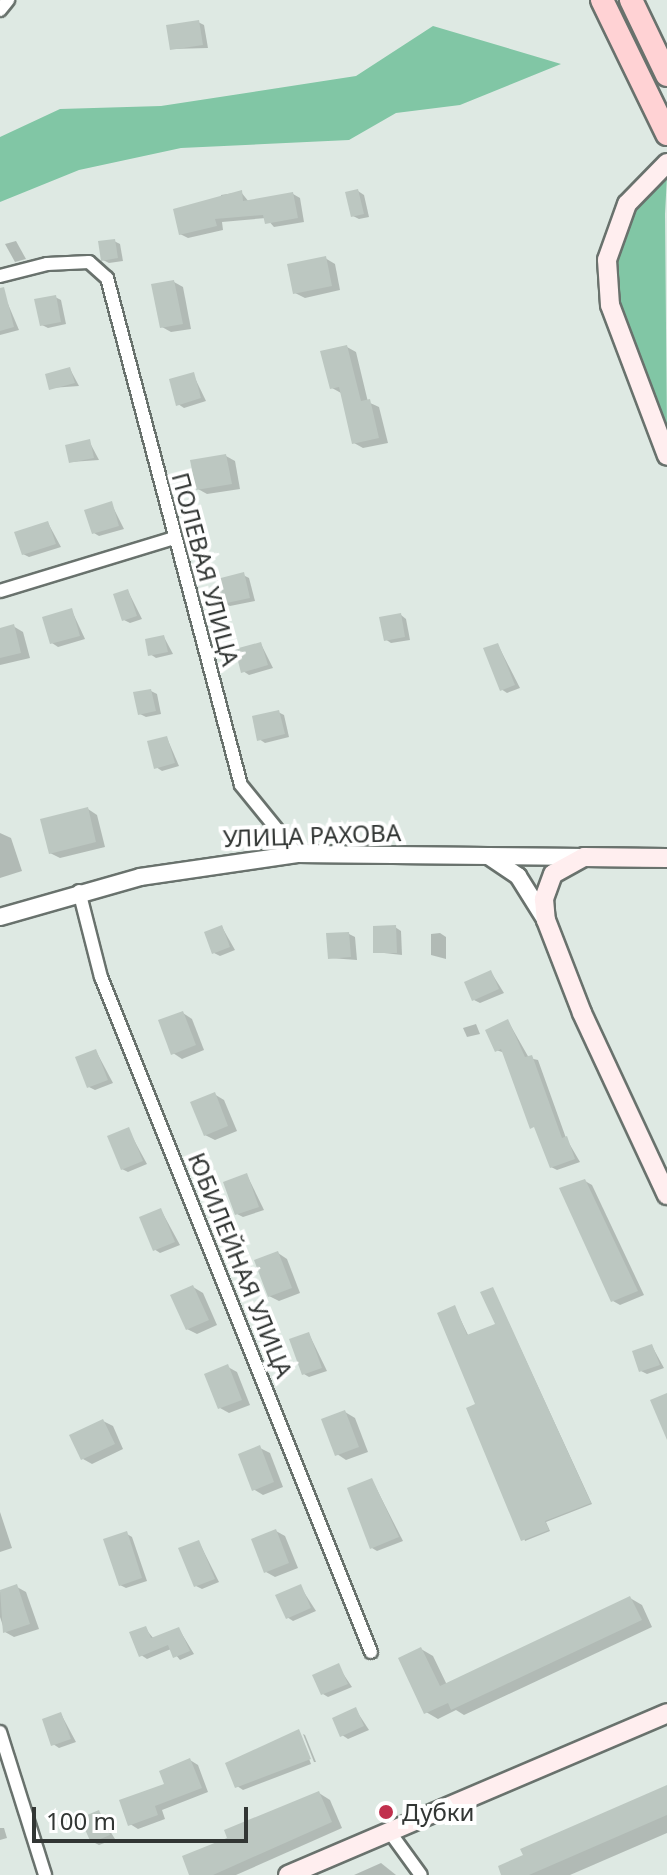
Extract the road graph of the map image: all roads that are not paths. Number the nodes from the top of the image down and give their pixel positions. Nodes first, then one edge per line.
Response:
1 (8, 0) edge
2 (602, 0) edge
3 (631, 0) edge
4 (0, 10) edge
5 (667, 75) edge
6 (667, 134) edge
7 (667, 163) edge
8 (0, 276) edge
9 (667, 456) edge
10 (174, 538) junction
11 (0, 591) edge
12 (297, 854) junction
13 (488, 856) junction
14 (584, 857) junction
15 (667, 858) edge
16 (79, 891) junction
17 (0, 917) edge
18 (546, 920) junction
19 (667, 1195) edge
20 (371, 1652) dead end
21 (667, 1713) edge
22 (0, 1732) edge
23 (389, 1831) junction
24 (45, 1875) edge
25 (288, 1875) edge
26 (421, 1875) edge

1 - 4 street
2 - 6 highway
3 - 5 highway
7 - 9 main road
8 - 10 street, ПОЛЕВАЯ УЛИЦА
10 - 11 street
10 - 12 street, ПОЛЕВАЯ УЛИЦА
12 - 13 street, УЛИЦА РАХОВА
12 - 16 street, УЛИЦА РАХОВА
13 - 14 street, УЛИЦА РАХОВА
13 - 18 street
14 - 15 main road
14 - 18 main road
16 - 17 street, УЛИЦА РАХОВА
16 - 20 street, ЮБИЛЕЙНАЯ УЛИЦА
18 - 19 main road
21 - 23 main road
22 - 24 street
23 - 25 main road
23 - 26 street

